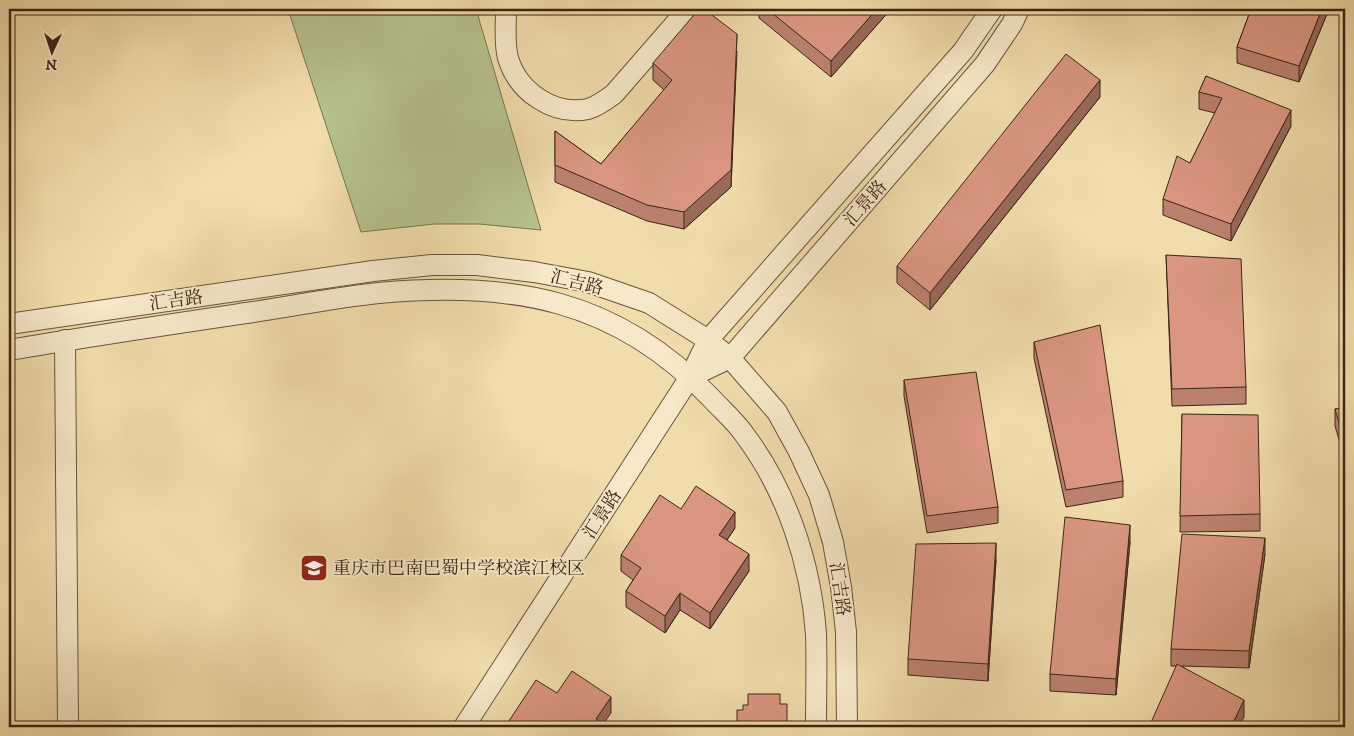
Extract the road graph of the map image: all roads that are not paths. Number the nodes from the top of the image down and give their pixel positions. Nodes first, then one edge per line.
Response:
1 (506, 9) edge
2 (688, 9) edge
3 (992, 9) edge
4 (1019, 9) edge
5 (9, 324) edge
6 (66, 340) junction
7 (708, 340) junction
8 (9, 350) edge
9 (730, 358) junction
10 (690, 377) junction
11 (68, 727) edge
12 (464, 727) edge
13 (816, 727) edge
14 (847, 727) edge

1 - 2 street
3 - 7 street, 汇景路
4 - 9 street, 汇景路
5 - 7 street, 汇吉路
6 - 8 street, 汇吉路
6 - 10 street, 汇吉路
6 - 11 street
7 - 9 street, 汇吉路
7 - 10 street, 汇景路
9 - 10 street, 汇景路
9 - 14 street, 汇吉路
10 - 12 street, 汇景路
10 - 13 street, 汇吉路

